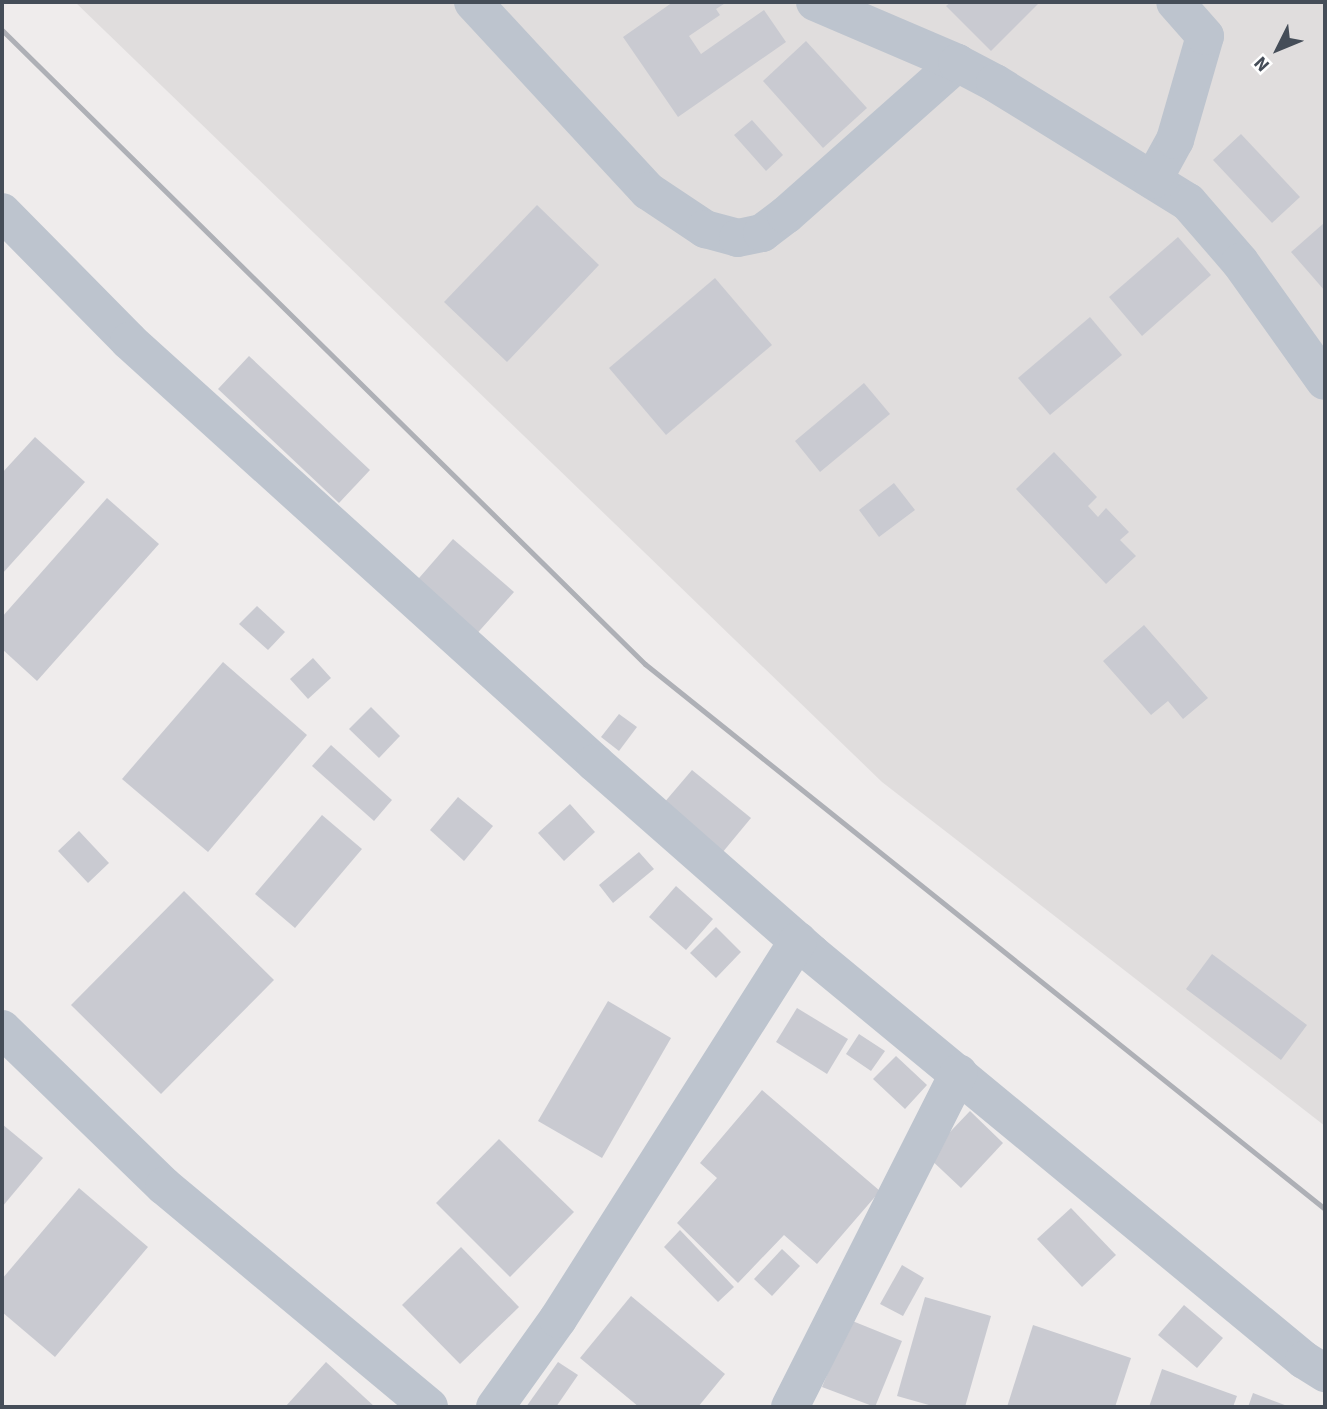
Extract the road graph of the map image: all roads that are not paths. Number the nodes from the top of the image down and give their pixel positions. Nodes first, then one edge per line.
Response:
1 (473, 2) edge
2 (815, 2) edge
3 (1175, 2) edge
4 (957, 63) junction
5 (1153, 180) junction
6 (2, 212) edge
7 (1325, 382) edge
8 (798, 941) junction
9 (2, 1029) edge
10 (958, 1073) junction
11 (1325, 1373) edge
12 (429, 1407) edge
13 (495, 1407) edge
14 (790, 1407) edge

1 - 4 street
2 - 4 street
3 - 5 street
4 - 5 street
5 - 7 street
6 - 8 street
8 - 10 street
8 - 13 street
9 - 12 street
10 - 11 street
10 - 14 street

